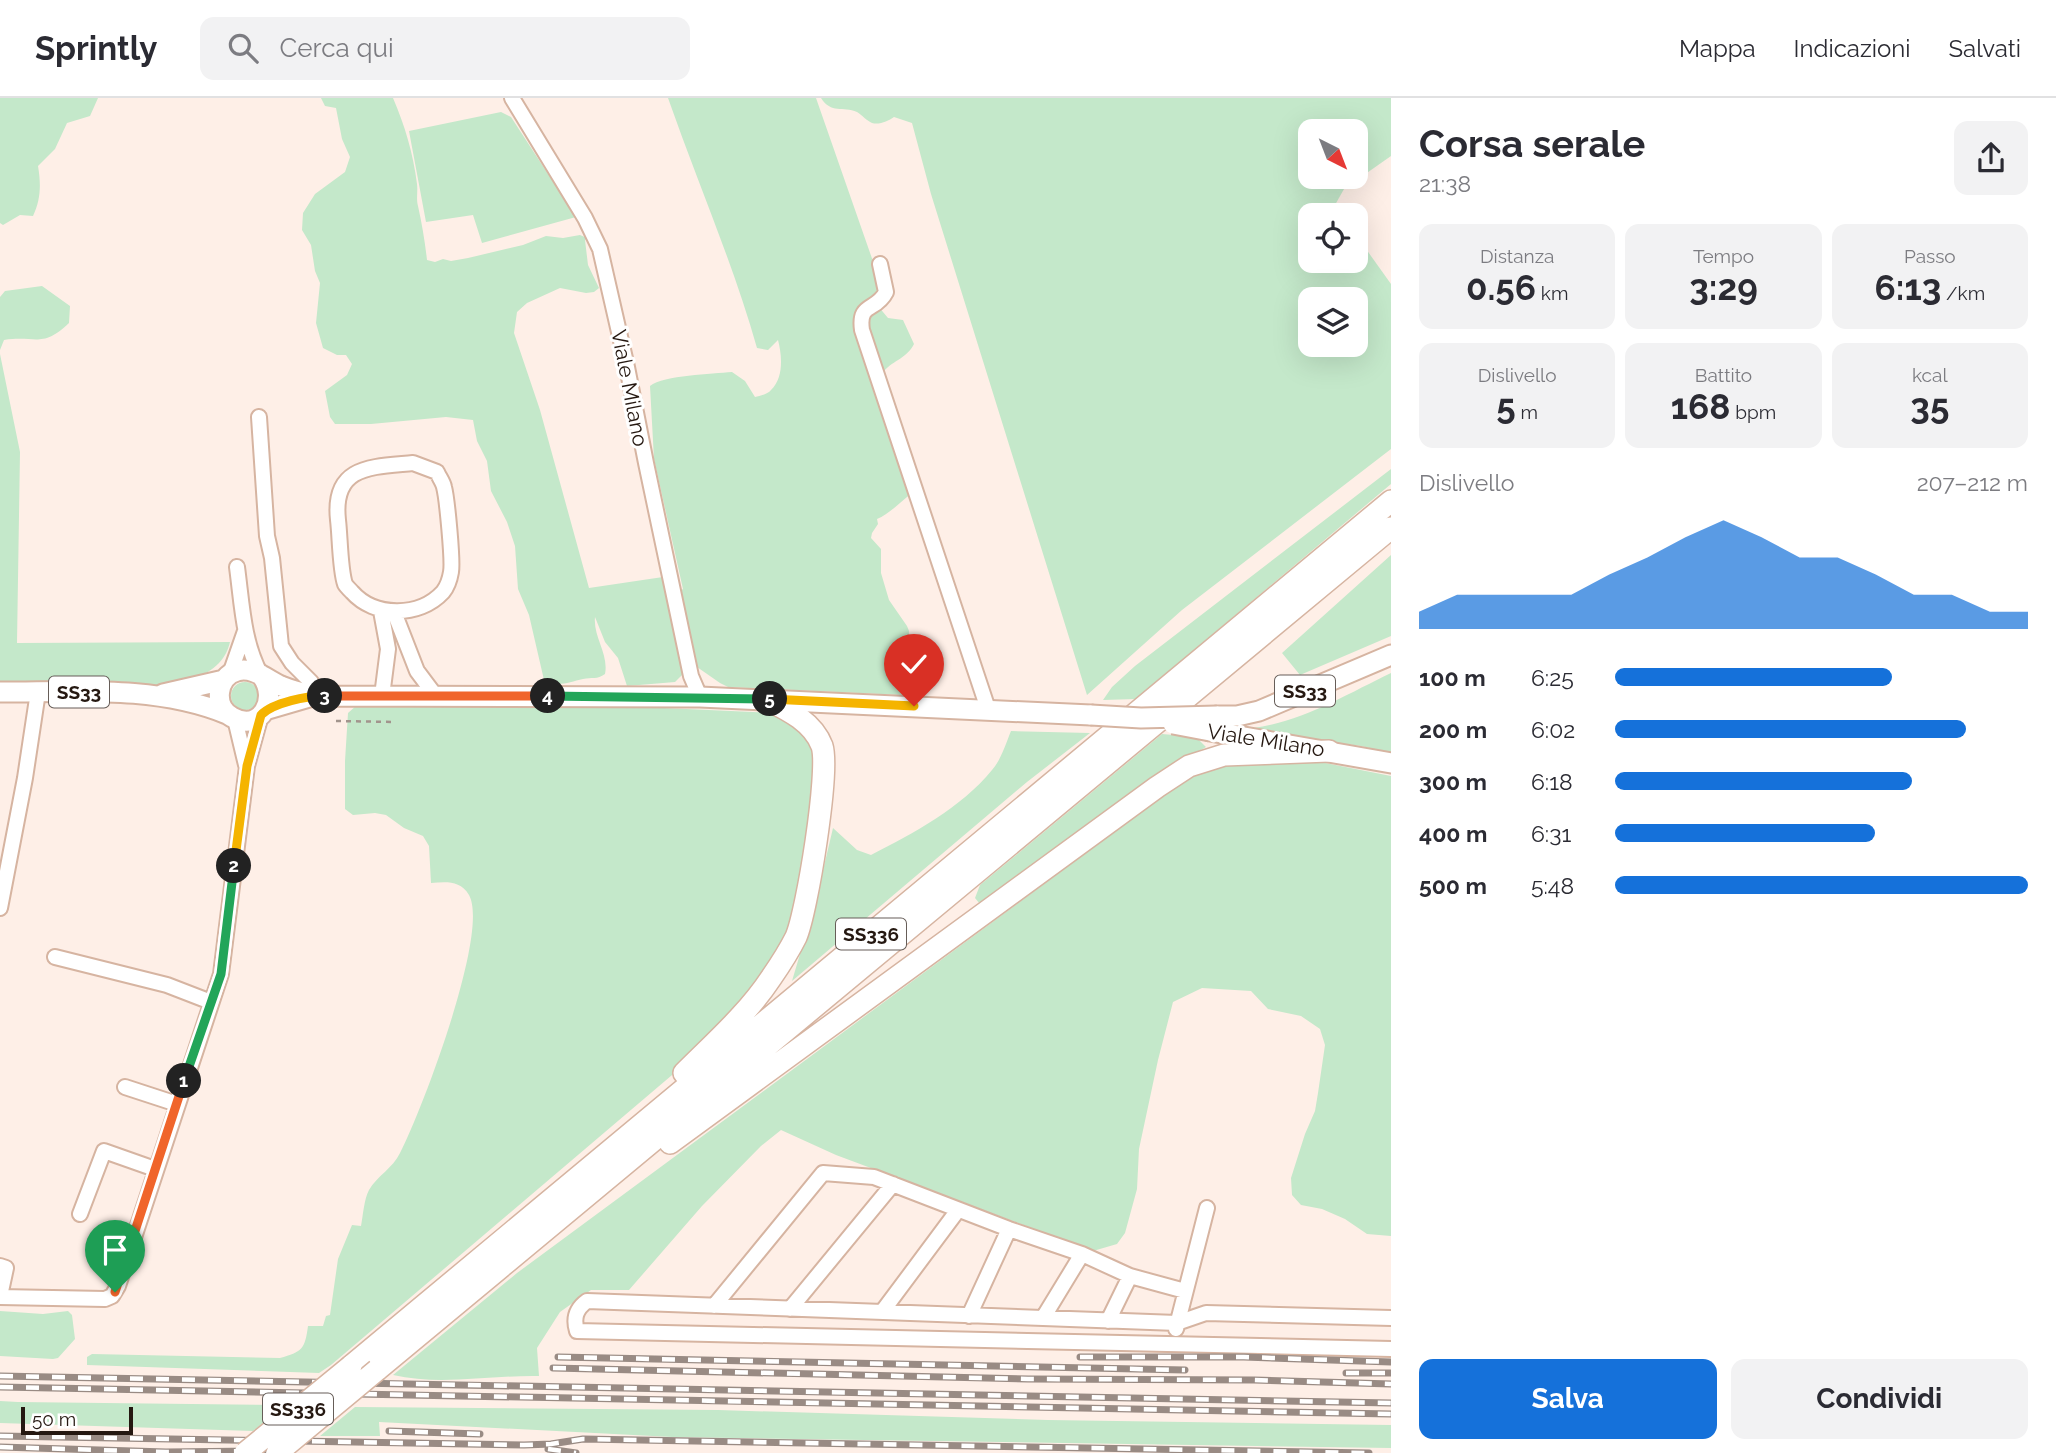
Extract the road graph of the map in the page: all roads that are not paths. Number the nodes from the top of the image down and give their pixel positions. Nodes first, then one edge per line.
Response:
1 (512, 98) edge
2 (880, 264) dead end
3 (260, 418) dead end
4 (1391, 501) edge
5 (1391, 528) edge
6 (237, 567) dead end
7 (388, 612) junction
8 (245, 630) junction
9 (1391, 655) edge
10 (261, 676) junction
11 (227, 677) junction
12 (0, 692) edge
13 (38, 692) junction
14 (158, 695) junction
15 (435, 695) junction
16 (316, 696) junction
17 (382, 696) junction
18 (699, 697) junction
19 (766, 699) junction
20 (988, 709) junction
21 (263, 712) junction
22 (231, 717) junction
23 (1213, 724) junction
24 (1329, 751) junction
25 (1391, 763) edge
26 (247, 766) junction
27 (0, 908) edge
28 (55, 957) dead end
29 (211, 1002) junction
30 (125, 1087) dead end
31 (177, 1104) junction
32 (155, 1168) junction
33 (892, 1184) junction
34 (571, 1196) junction
35 (1207, 1208) dead end
36 (958, 1209) junction
37 (80, 1214) dead end
38 (1009, 1229) junction
39 (1082, 1254) junction
40 (0, 1266) edge
41 (1130, 1276) junction
42 (1185, 1291) junction
43 (0, 1296) edge
44 (714, 1306) junction
45 (790, 1309) junction
46 (882, 1312) junction
47 (969, 1316) junction
48 (1043, 1318) junction
49 (1391, 1318) edge
50 (1108, 1321) junction
51 (1177, 1323) junction
52 (1174, 1343) junction
53 (1391, 1349) edge
54 (245, 1453) edge
55 (277, 1453) edge

1 - 18 street, Viale Milano
2 - 20 street
3 - 16 street
4 - 34 highway, SS336
5 - 34 highway, SS336
6 - 8 street
7 - 7 street
7 - 15 street
7 - 17 street
8 - 10 street
8 - 11 street
9 - 23 main road, Viale Milano / SS33
10 - 11 main road, SS33
10 - 16 main road, SS33
10 - 21 main road
11 - 14 main road, SS33
11 - 22 main road
12 - 13 main road, SS33
13 - 14 main road, SS33
13 - 27 street
14 - 22 main road, SS33
15 - 17 main road, SS33
15 - 18 main road, SS33
16 - 17 main road, SS33
16 - 21 main road, SS33
18 - 19 main road, SS33
19 - 20 main road, Viale Milano / SS33
19 - 34 highway
20 - 23 main road, Viale Milano / SS33, bridge
21 - 22 main road, SS33
21 - 26 street
22 - 26 street
23 - 24 main road, Viale Milano / SS33
24 - 25 main road, Viale Milano / SS33
24 - 34 highway
26 - 29 street
28 - 29 street
29 - 31 street
30 - 31 street
31 - 32 street
32 - 37 street
32 - 43 street
33 - 36 street
33 - 44 street
33 - 45 street
34 - 54 highway, SS336, bridge
34 - 55 highway, SS336, bridge
35 - 42 street
36 - 38 street
36 - 46 street
38 - 39 street
38 - 47 street
39 - 41 street
39 - 48 street
40 - 43 street
41 - 42 street
41 - 50 street
42 - 51 street
44 - 45 street
44 - 52 street
45 - 46 street
46 - 47 street
47 - 48 street
48 - 50 street
49 - 51 street
50 - 51 street
51 - 52 street
52 - 53 street

